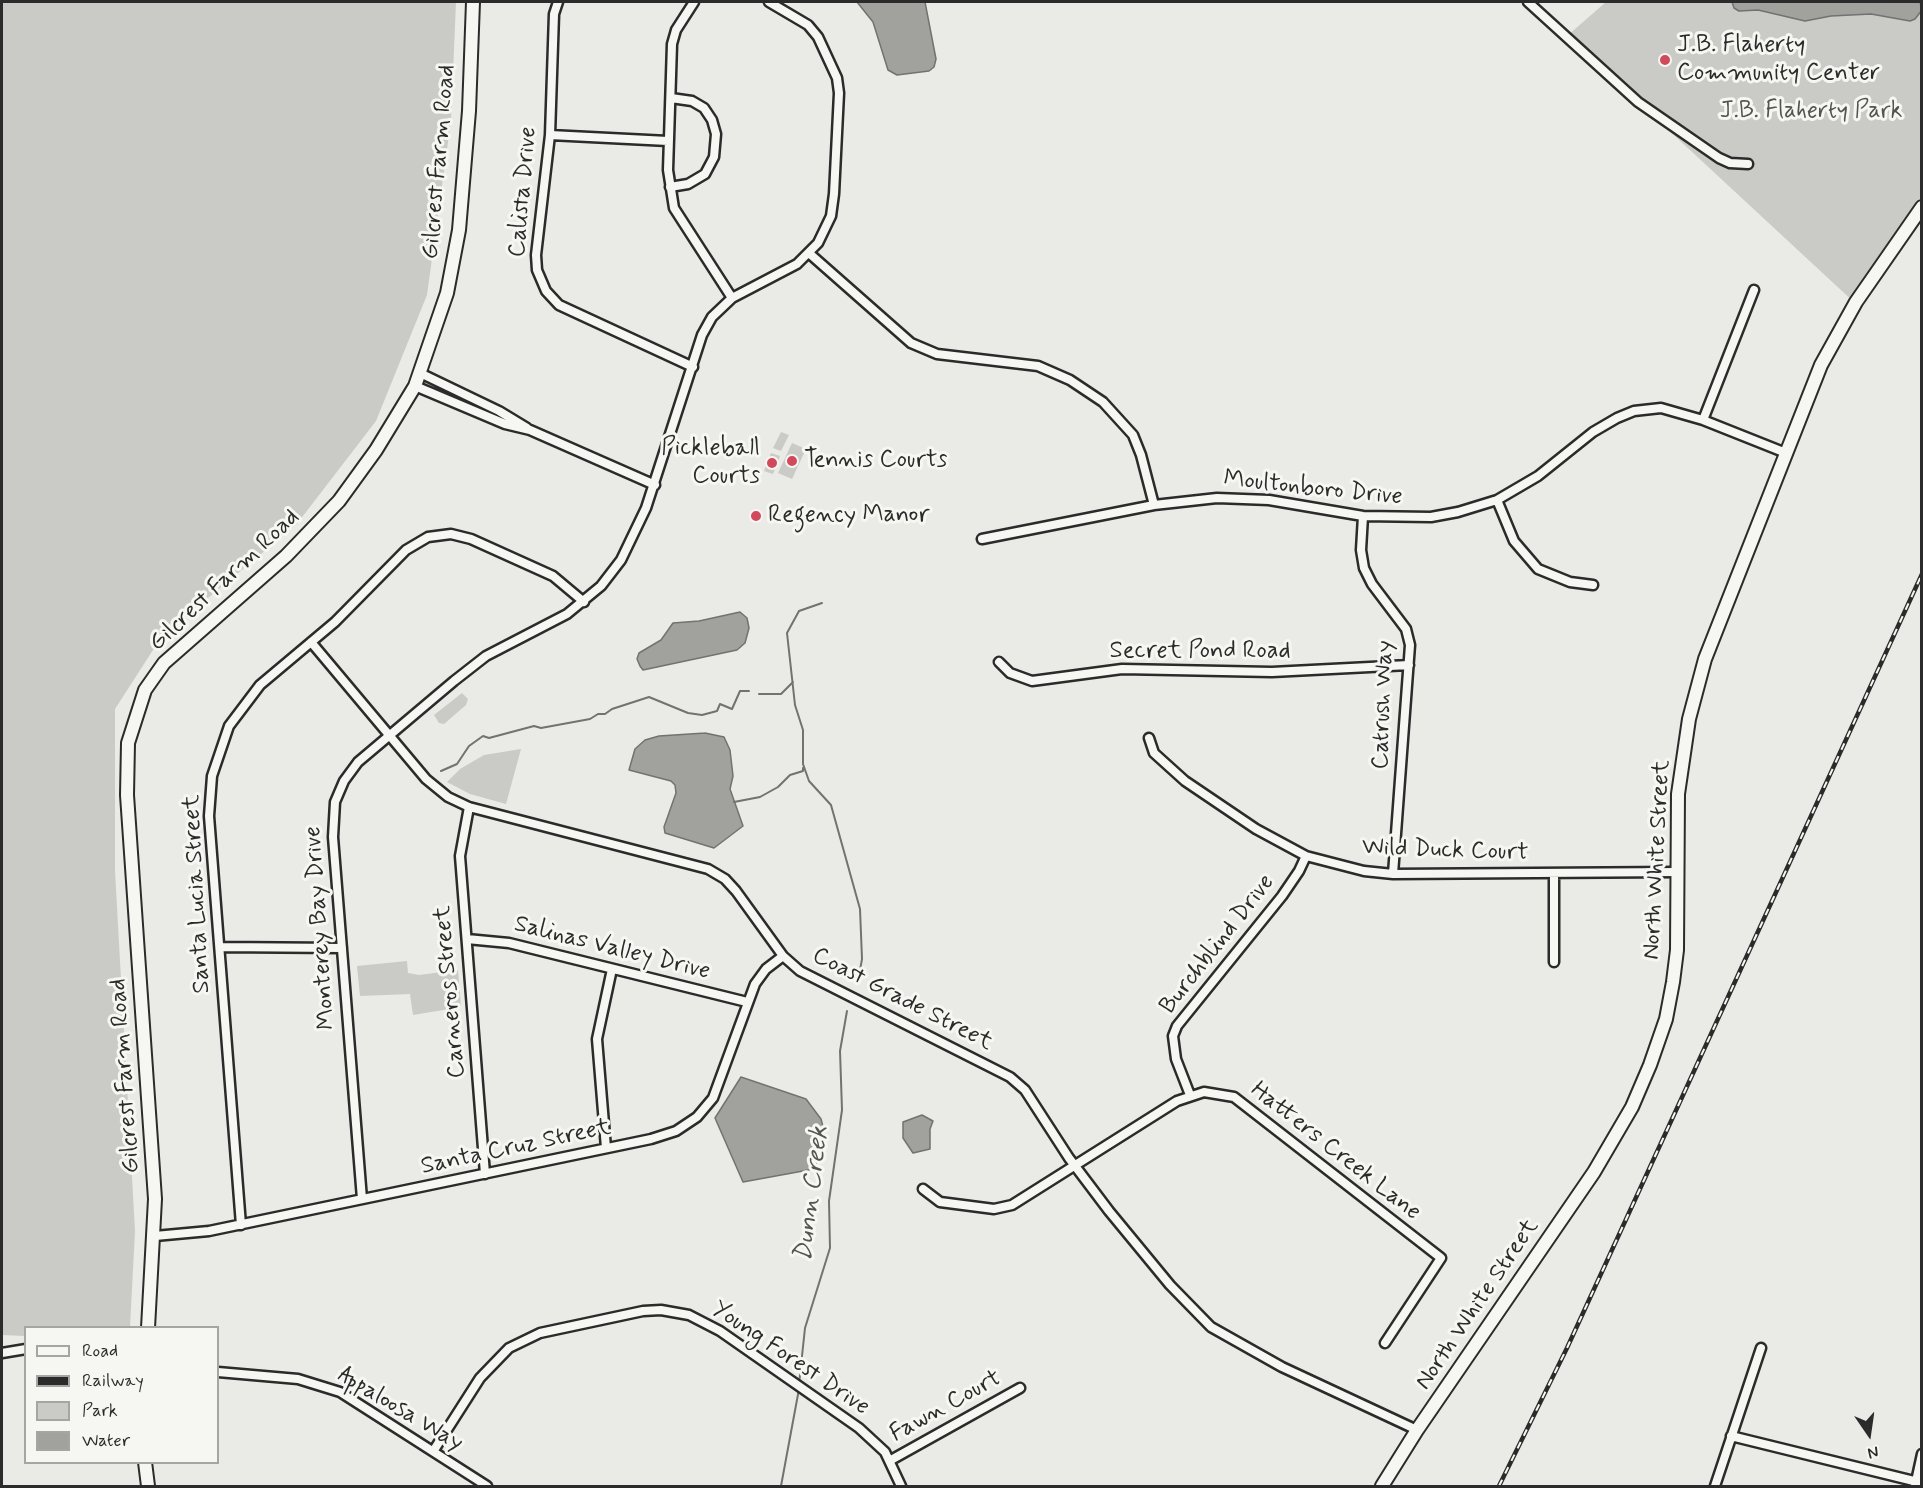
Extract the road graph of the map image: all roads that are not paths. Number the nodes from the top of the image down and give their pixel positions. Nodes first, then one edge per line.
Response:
1 (473, 2) edge
2 (558, 2) edge
3 (694, 2) edge
4 (769, 2) edge
5 (1528, 2) edge
6 (671, 98) junction
7 (550, 135) junction
8 (668, 141) junction
9 (1748, 164) dead end
10 (670, 187) junction
11 (1922, 207) edge
12 (810, 254) junction
13 (1754, 290) dead end
14 (732, 298) junction
15 (693, 367) junction
16 (420, 373) junction
17 (415, 386) junction
18 (1703, 420) junction
19 (530, 430) junction
20 (1786, 453) junction
21 (654, 485) junction
22 (1497, 500) junction
23 (1154, 505) junction
24 (1363, 516) junction
25 (982, 539) dead end
26 (1593, 585) dead end
27 (584, 602) junction
28 (311, 642) junction
29 (999, 662) dead end
30 (1409, 665) junction
31 (390, 736) junction
32 (1149, 738) dead end
33 (469, 807) junction
34 (1306, 856) junction
35 (1677, 872) junction
36 (1554, 873) junction
37 (1393, 874) junction
38 (466, 939) junction
39 (220, 947) junction
40 (342, 948) junction
41 (783, 956) junction
42 (1554, 962) dead end
43 (612, 969) junction
44 (747, 1002) junction
45 (1190, 1095) junction
46 (606, 1148) junction
47 (1075, 1166) junction
48 (485, 1174) junction
49 (922, 1189) dead end
50 (362, 1199) junction
51 (242, 1225) junction
52 (155, 1236) junction
53 (148, 1326) edge
54 (1385, 1343) dead end
55 (1761, 1348) dead end
56 (24, 1349) edge
57 (2, 1353) edge
58 (219, 1372) edge
59 (1020, 1388) dead end
60 (1417, 1431) junction
61 (1731, 1437) junction
62 (434, 1450) junction
63 (1922, 1454) edge
64 (891, 1460) junction
65 (145, 1464) edge
66 (1917, 1484) edge
67 (148, 1486) edge
68 (487, 1486) edge
69 (901, 1486) edge
70 (1382, 1486) edge
71 (1714, 1486) edge

1 - 16 main road, Gilcrest Farm Road
2 - 7 street, Calista Drive
3 - 6 street
4 - 12 street, Monterey Bay Drive
5 - 9 street
6 - 8 street
6 - 10 street
7 - 8 street
7 - 15 street, Calista Drive
8 - 10 street
10 - 14 street
11 - 20 main road, North White Street
12 - 14 street, Monterey Bay Drive
12 - 23 street
13 - 18 street
14 - 15 street, Monterey Bay Drive
15 - 21 street, Monterey Bay Drive
16 - 17 main road, Gilcrest Farm Road
16 - 19 street
17 - 19 street
17 - 52 main road, Gilcrest Farm Road
18 - 20 street, Moultonboro Drive
18 - 22 street, Moultonboro Drive
19 - 21 street
20 - 35 main road, North White Street
21 - 27 street, Monterey Bay Drive
22 - 24 street, Moultonboro Drive
22 - 26 street
23 - 24 street, Moultonboro Drive
23 - 25 street, Moultonboro Drive
24 - 30 street, Catrush Way
27 - 28 street, Santa Lucia Street
27 - 31 street, Monterey Bay Drive
28 - 31 street, Coast Grade Street
28 - 39 street, Santa Lucia Street
29 - 30 street, Secret Pond Road
30 - 37 street, Catrush Way
31 - 33 street, Coast Grade Street
31 - 40 street, Monterey Bay Drive
32 - 34 street, Wild Duck Court
33 - 38 street, Carneros Street
33 - 41 street, Coast Grade Street
34 - 37 street, Wild Duck Court
34 - 45 street, Burchblind Drive
35 - 36 street, Wild Duck Court
35 - 60 main road, North White Street
36 - 37 street, Wild Duck Court
36 - 42 street
38 - 43 street, Salinas Valley Drive
38 - 48 street, Carneros Street
39 - 40 street
39 - 51 street, Santa Lucia Street
40 - 50 street, Monterey Bay Drive
41 - 44 street, Santa Cruz Street
41 - 47 street, Coast Grade Street
43 - 44 street, Salinas Valley Drive
43 - 46 street
44 - 46 street, Santa Cruz Street
45 - 47 street, Hatters Creek Lane
45 - 54 street, Hatters Creek Lane
46 - 48 street, Santa Cruz Street
47 - 49 street, Hatters Creek Lane
47 - 60 street, Coast Grade Street
48 - 50 street, Santa Cruz Street
50 - 51 street, Santa Cruz Street
51 - 52 street, Santa Cruz Street
52 - 53 main road, Gilcrest Farm Road
55 - 61 street
56 - 57 street
58 - 62 street, Appaloosa Way
59 - 64 street, Fawn Court
60 - 70 main road, North White Street
61 - 66 street
61 - 71 street
62 - 64 street, Young Forest Drive
62 - 68 street, Appaloosa Way
63 - 66 street
64 - 69 street, Young Forest Drive
65 - 67 main road

